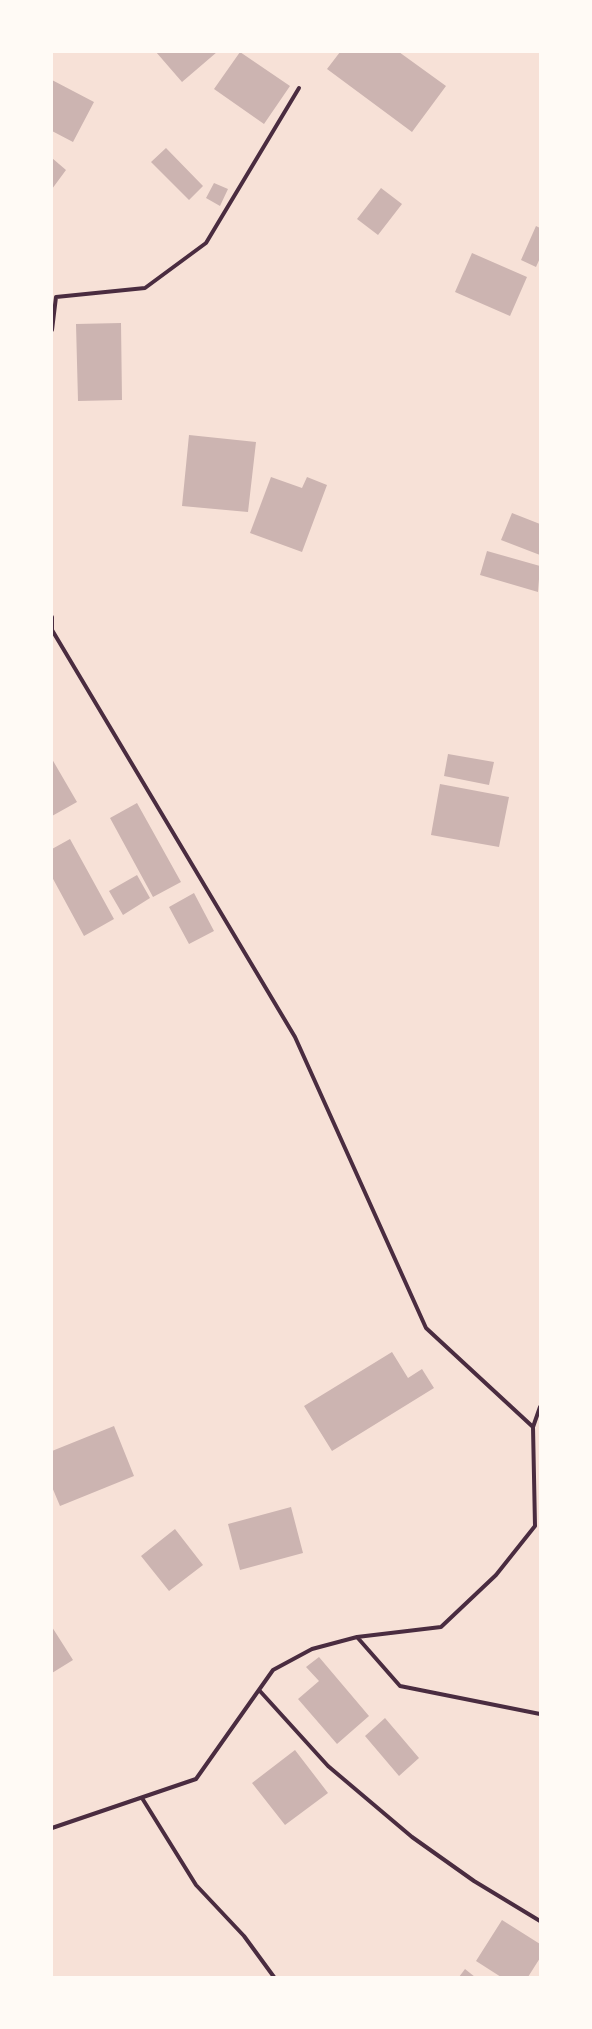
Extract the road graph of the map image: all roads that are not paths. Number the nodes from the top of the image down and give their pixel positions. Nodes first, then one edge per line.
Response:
1 (299, 88) dead end
2 (53, 315) edge
3 (52, 330) edge
4 (52, 616) edge
5 (540, 1407) edge
6 (533, 1427) junction
7 (357, 1637) junction
8 (259, 1690) junction
9 (540, 1714) edge
10 (142, 1798) junction
11 (52, 1828) edge
12 (540, 1921) edge
13 (274, 1977) edge

1 - 2 street
2 - 3 street
4 - 6 street
5 - 6 street
6 - 7 street
7 - 8 street
7 - 9 street
8 - 10 street
8 - 12 street
10 - 11 street
10 - 13 street

